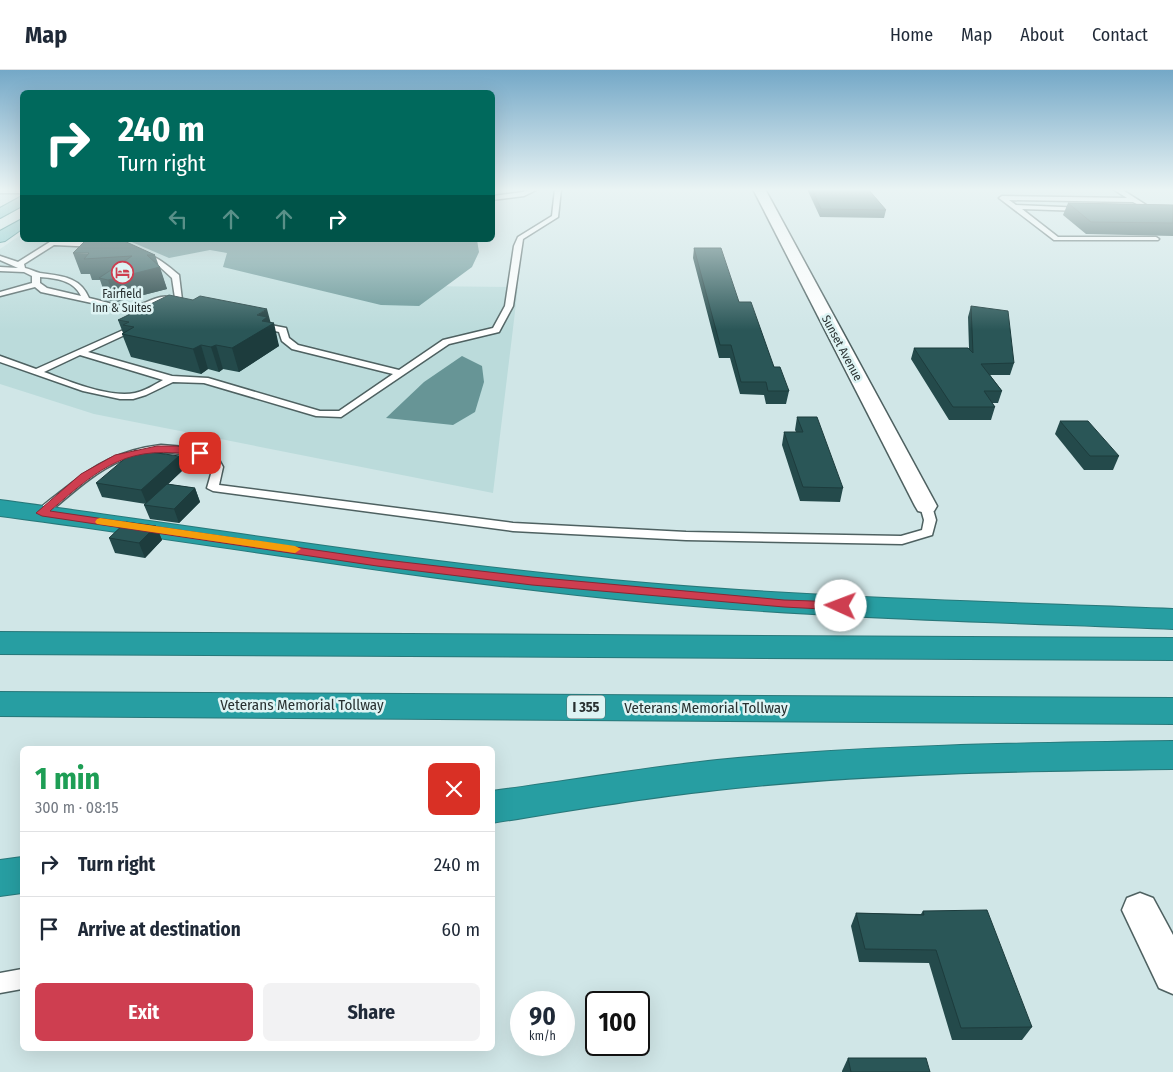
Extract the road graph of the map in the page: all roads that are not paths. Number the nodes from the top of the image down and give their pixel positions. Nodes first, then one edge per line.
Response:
1 (524, 236) edge
2 (784, 236) edge
3 (1052, 236) edge
4 (1156, 239) dead end
5 (56, 242) edge
6 (106, 247) edge
7 (134, 253) edge
8 (0, 258) edge
9 (20, 264) junction
10 (0, 269) edge
11 (25, 270) junction
12 (36, 280) junction
13 (0, 294) edge
14 (179, 298) junction
15 (86, 299) junction
16 (179, 307) edge
17 (131, 310) junction
18 (248, 322) edge
19 (80, 352) junction
20 (0, 359) edge
21 (38, 372) junction
22 (400, 373) junction
23 (171, 379) junction
24 (926, 506) joint
25 (0, 508) edge
26 (42, 513) junction
27 (1173, 619) edge
28 (0, 643) edge
29 (1173, 650) edge
30 (0, 704) edge
31 (1173, 711) edge
32 (1173, 754) edge
33 (495, 807) edge
34 (20, 875) edge
35 (0, 878) edge
36 (1140, 910) dead end
37 (1173, 974) edge
38 (20, 979) edge
39 (0, 983) edge

1 - 22 lane
2 - 24 street, Sunset Avenue
3 - 4 lane
5 - 6 lane
5 - 9 lane
7 - 14 lane
8 - 9 lane
9 - 11 lane
10 - 11 lane
11 - 12 lane
12 - 13 lane
12 - 15 lane
12 - 15 lane
14 - 16 lane
14 - 17 lane
15 - 17 lane
17 - 19 lane
18 - 22 lane
19 - 21 lane
19 - 23 lane
20 - 21 lane
21 - 23 lane
22 - 23 lane
24 - 26 lane
25 - 26 highway
26 - 27 highway
28 - 29 highway
30 - 31 highway, Veterans Memorial Tollway / I 355
32 - 33 highway
34 - 35 highway
36 - 37 street
38 - 39 lane

